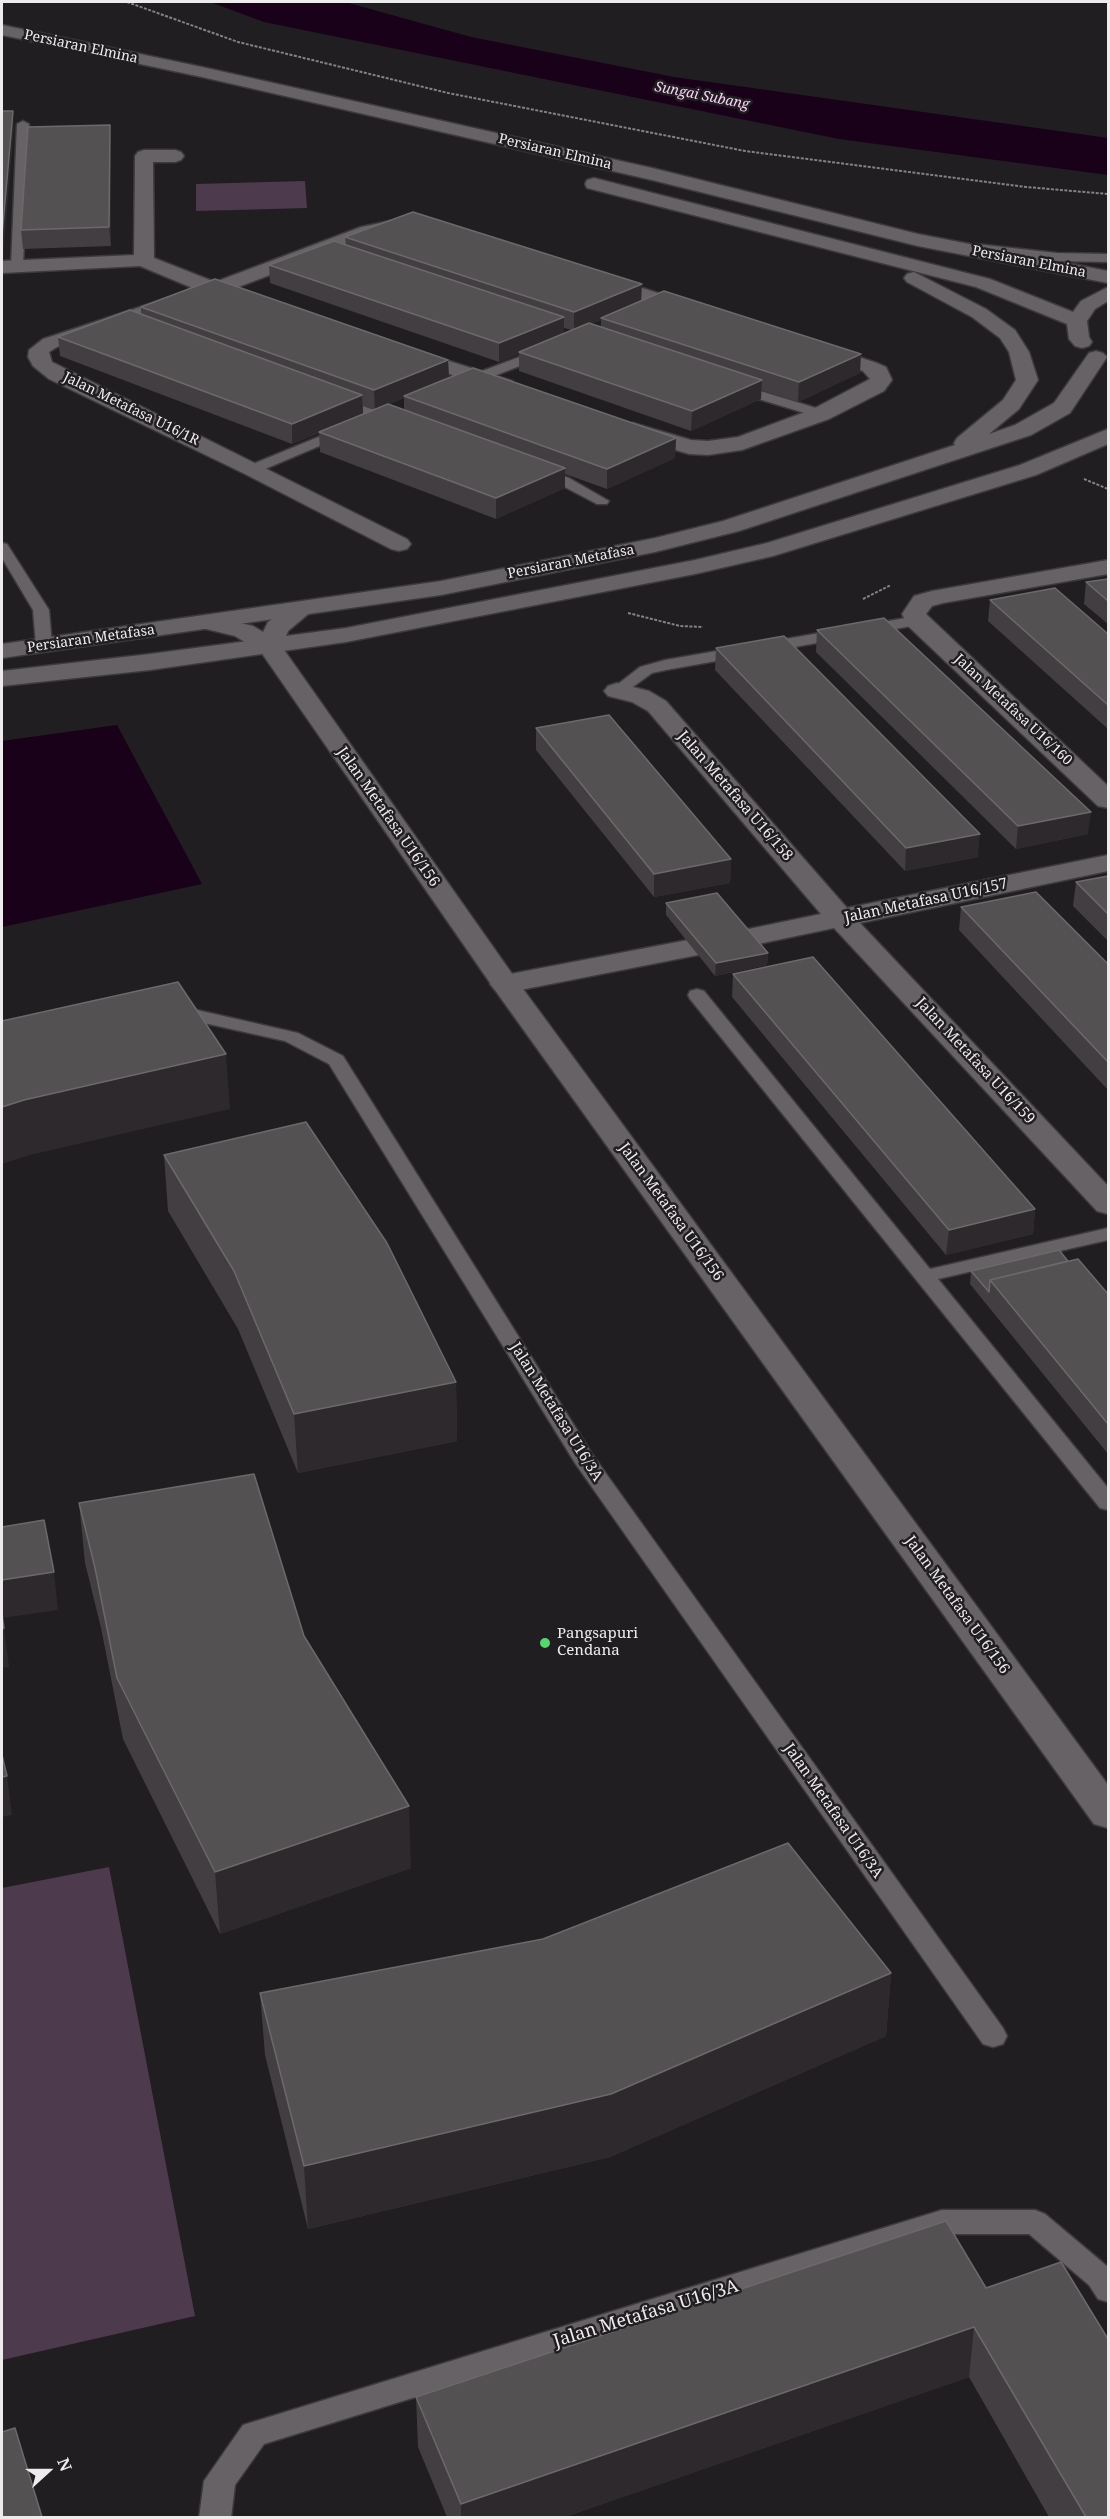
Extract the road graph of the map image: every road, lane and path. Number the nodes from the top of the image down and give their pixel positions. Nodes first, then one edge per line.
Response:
1 (127, 2) edge
2 (2, 30) edge
3 (22, 124) dead end
4 (175, 156) dead end
5 (579, 180) dead end
6 (1108, 194) edge
7 (412, 226) edge
8 (925, 242) junction
9 (314, 250) junction
10 (862, 252) junction
11 (336, 257) edge
12 (1108, 258) edge
13 (144, 260) junction
14 (9, 267) edge
15 (577, 274) edge
16 (1108, 277) edge
17 (214, 289) junction
18 (1108, 293) edge
19 (666, 302) junction
20 (258, 304) edge
21 (644, 311) edge
22 (711, 316) edge
23 (117, 321) junction
24 (1077, 321) junction
25 (139, 329) edge
26 (801, 344) edge
27 (559, 346) edge
28 (390, 348) edge
29 (1102, 361) edge
30 (478, 378) junction
31 (722, 383) edge
32 (445, 390) edge
33 (521, 392) edge
34 (324, 396) edge
35 (401, 407) edge
36 (821, 414) junction
37 (379, 415) junction
38 (619, 425) edge
39 (411, 427) edge
40 (1108, 436) edge
41 (953, 454) junction
42 (1108, 456) edge
43 (521, 466) edge
44 (253, 469) junction
45 (1028, 470) junction
46 (1080, 478) dead end
47 (1108, 489) edge
48 (602, 501) dead end
49 (399, 543) dead end
50 (2, 547) edge
51 (1108, 567) edge
52 (897, 583) dead end
53 (861, 600) dead end
54 (301, 610) junction
55 (628, 612) dead end
56 (917, 621) junction
57 (207, 622) junction
58 (711, 628) dead end
59 (44, 645) junction
60 (270, 647) junction
61 (2, 651) edge
62 (2, 679) edge
63 (617, 691) joint
64 (1108, 800) edge
65 (1108, 863) edge
66 (841, 919) junction
67 (744, 938) edge
68 (693, 948) edge
69 (505, 984) junction
70 (697, 995) dead end
71 (154, 1006) edge
72 (1108, 1204) edge
73 (1108, 1234) edge
74 (926, 1276) junction
75 (1108, 1503) edge
76 (1108, 1814) edge
77 (993, 2036) dead end
78 (1108, 2290) edge
79 (215, 2517) edge

1 - 6 path
2 - 8 street, Persiaran Elmina
3 - 14 lane
4 - 13 street
5 - 10 street, Persiaran Elmina
7 - 9 street, Jalan Metafasa U16/1R
8 - 12 lane
8 - 16 street, Persiaran Elmina
9 - 11 lane
9 - 17 street, Jalan Metafasa U16/1R
10 - 24 street, Persiaran Elmina
10 - 41 street
13 - 14 street
13 - 17 street
15 - 19 street
17 - 20 street
17 - 23 street, Jalan Metafasa U16/1R
18 - 24 street
19 - 21 lane
19 - 22 street
23 - 25 lane
23 - 44 street, Jalan Metafasa U16/1R
24 - 29 street
26 - 36 street
27 - 30 lane
28 - 30 street
29 - 41 street, Persiaran Metafasa
30 - 32 lane
30 - 33 street
31 - 36 lane
34 - 37 lane
35 - 37 lane
36 - 38 street
37 - 39 lane
37 - 44 lane
40 - 45 street, Persiaran Metafasa
41 - 54 street, Persiaran Metafasa
42 - 45 street
43 - 48 lane
44 - 49 street, Jalan Metafasa U16/1R
45 - 60 street, Persiaran Metafasa
46 - 47 path
50 - 59 lane
51 - 56 street
52 - 53 path
54 - 57 street, Persiaran Metafasa
54 - 60 street
55 - 58 path
56 - 63 lane
56 - 64 street, Jalan Metafasa U16/160
57 - 59 street, Persiaran Metafasa
57 - 60 street
59 - 61 street, Persiaran Metafasa
60 - 62 street, Persiaran Metafasa
60 - 69 street, Jalan Metafasa U16/156
63 - 66 street, Jalan Metafasa U16/158
65 - 66 street, Jalan Metafasa U16/157
66 - 67 street, Jalan Metafasa U16/157
66 - 72 street, Jalan Metafasa U16/159
68 - 69 street
69 - 76 street, Jalan Metafasa U16/156
70 - 74 lane
71 - 77 lane, Jalan Metafasa U16/3A
73 - 74 lane
74 - 75 lane
78 - 79 lane, Jalan Metafasa U16/3A

